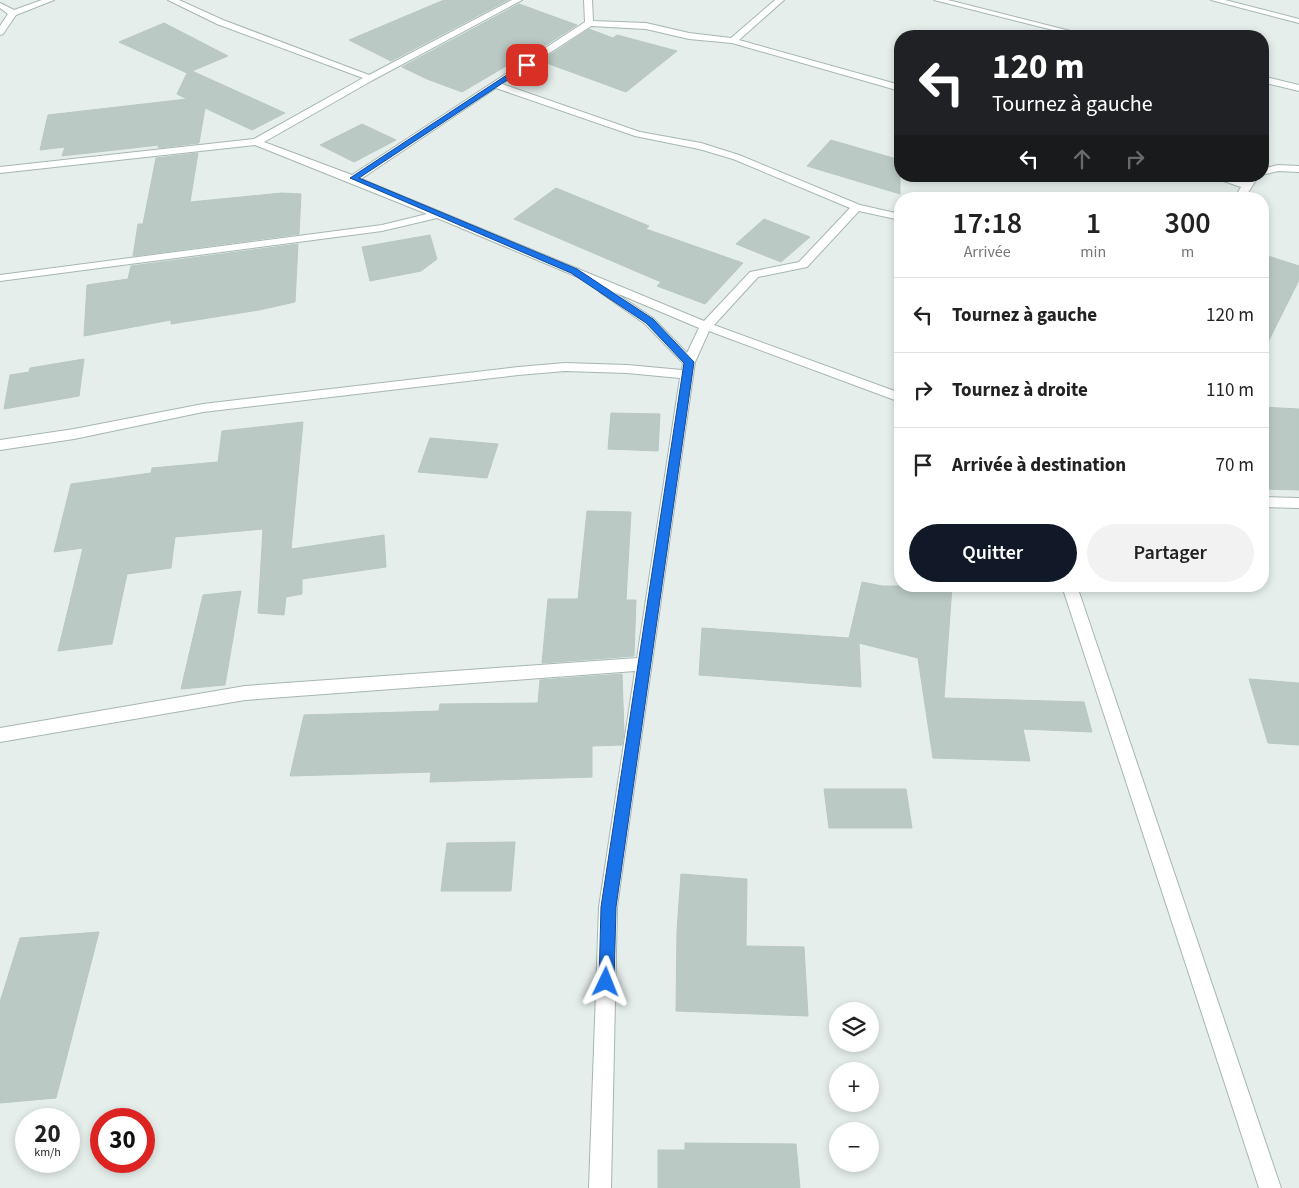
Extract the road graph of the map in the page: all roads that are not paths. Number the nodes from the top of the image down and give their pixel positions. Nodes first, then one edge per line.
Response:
1 (50, 0) edge
2 (172, 0) edge
3 (518, 0) edge
4 (588, 0) edge
5 (780, 0) edge
6 (938, 0) edge
7 (982, 0) edge
8 (1215, 0) edge
9 (0, 5) edge
10 (974, 9) junction
11 (13, 13) junction
12 (1299, 21) edge
13 (589, 23) junction
14 (1061, 30) edge
15 (0, 32) edge
16 (733, 41) junction
17 (370, 78) junction
18 (1269, 81) edge
19 (496, 85) junction
20 (894, 86) edge
21 (1299, 88) edge
22 (256, 142) junction
23 (1299, 168) edge
24 (0, 170) edge
25 (1269, 170) edge
26 (353, 178) junction
27 (1234, 182) edge
28 (1250, 182) edge
29 (1248, 186) junction
30 (1244, 192) edge
31 (857, 207) junction
32 (439, 214) junction
33 (894, 216) edge
34 (574, 271) junction
35 (0, 278) edge
36 (706, 326) junction
37 (688, 369) junction
38 (894, 396) edge
39 (0, 445) edge
40 (1269, 502) edge
41 (1299, 503) edge
42 (1071, 592) edge
43 (644, 664) junction
44 (0, 735) edge
45 (600, 1188) edge
46 (1270, 1188) edge

1 - 11 street
2 - 17 street
3 - 17 street
4 - 13 street
5 - 16 street
6 - 10 street
7 - 10 street
8 - 12 street
9 - 11 street
10 - 14 street
11 - 15 street
13 - 16 street
13 - 19 street
16 - 20 street
17 - 22 street
18 - 21 street
19 - 26 street
19 - 31 street
22 - 24 street
22 - 26 street
23 - 25 street
26 - 32 street
27 - 29 street
28 - 29 street
29 - 30 street
31 - 33 street
31 - 36 street
32 - 34 street
32 - 35 street
34 - 36 street
34 - 37 street
36 - 37 street
36 - 38 street
37 - 39 street
37 - 43 street
40 - 41 street
42 - 46 street
43 - 44 street
43 - 45 street

